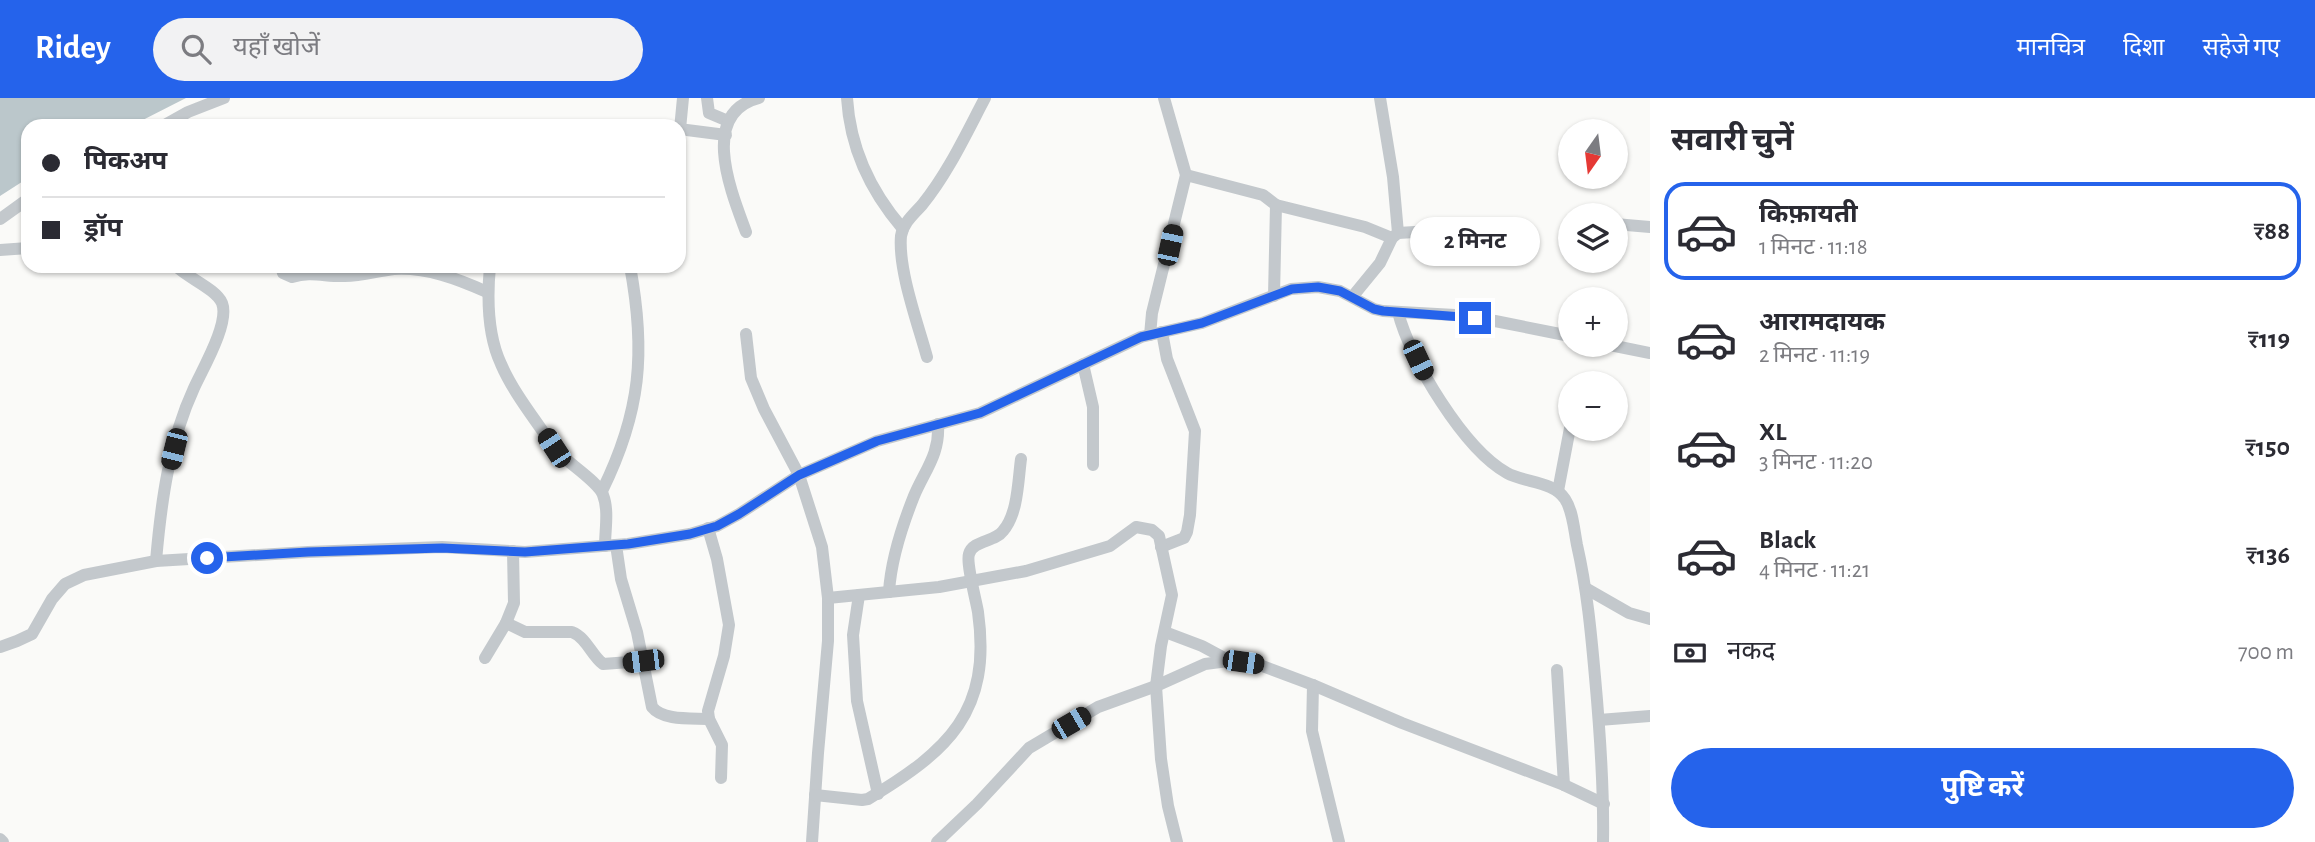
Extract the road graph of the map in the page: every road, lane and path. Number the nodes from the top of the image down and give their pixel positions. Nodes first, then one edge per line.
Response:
1 (224, 98) edge
2 (683, 98) edge
3 (707, 98) edge
4 (759, 98) edge
5 (847, 98) edge
6 (985, 98) edge
7 (1164, 98) edge
8 (1380, 98) edge
9 (176, 119) edge
10 (680, 119) edge
11 (728, 121) junction
12 (686, 130) edge
13 (726, 135) junction
14 (1186, 175) junction
15 (21, 204) edge
16 (1276, 205) junction
17 (0, 219) edge
18 (1628, 225) edge
19 (1650, 227) edge
20 (1483, 228) dead end
21 (903, 229) junction
22 (746, 232) dead end
23 (1395, 236) junction
24 (21, 248) edge
25 (0, 250) edge
26 (183, 273) edge
27 (283, 273) edge
28 (303, 273) edge
29 (312, 273) edge
30 (369, 273) edge
31 (434, 273) edge
32 (489, 273) edge
33 (631, 273) edge
34 (488, 292) junction
35 (1274, 296) junction
36 (1353, 296) junction
37 (1398, 312) junction
38 (746, 334) dead end
39 (1156, 334) junction
40 (1558, 334) edge
41 (1628, 349) edge
42 (1650, 353) edge
43 (927, 357) dead end
44 (1083, 364) junction
45 (938, 424) junction
46 (1568, 441) edge
47 (1021, 459) dead end
48 (1093, 465) dead end
49 (799, 475) junction
50 (602, 491) junction
51 (1558, 491) junction
52 (708, 528) junction
53 (611, 545) junction
54 (1161, 547) junction
55 (513, 551) junction
56 (156, 561) junction
57 (973, 582) junction
58 (1587, 589) junction
59 (889, 592) junction
60 (859, 595) junction
61 (828, 598) junction
62 (1650, 619) edge
63 (506, 623) junction
64 (1165, 632) junction
65 (0, 647) edge
66 (485, 658) dead end
67 (643, 661) junction
68 (1228, 661) junction
69 (1557, 670) dead end
70 (1156, 685) junction
71 (1313, 685) junction
72 (1650, 716) edge
73 (709, 719) junction
74 (1599, 720) junction
75 (721, 778) dead end
76 (1564, 785) junction
77 (878, 794) junction
78 (815, 795) junction
79 (1604, 804) junction
80 (812, 842) edge
81 (937, 842) edge
82 (1177, 842) edge
83 (1339, 842) edge
84 (1604, 842) edge

1 - 9 street
2 - 10 street
3 - 11 street
4 - 11 street
5 - 21 street
6 - 21 street
7 - 14 street
8 - 23 street
11 - 13 street
12 - 13 street
13 - 22 street
14 - 16 street
14 - 39 street
15 - 17 street
16 - 23 street
16 - 35 street
18 - 19 street
20 - 23 street
21 - 43 street
23 - 36 street
24 - 25 street
26 - 56 street
27 - 28 street
29 - 30 street
31 - 34 street
32 - 34 street
33 - 50 street
34 - 50 street
35 - 36 street
35 - 39 street
36 - 37 street
37 - 40 street
37 - 51 street
38 - 49 street
39 - 44 street
39 - 54 street
41 - 42 street
44 - 45 street
44 - 48 street
45 - 49 street
45 - 59 street
46 - 51 street
47 - 57 street
49 - 52 street
49 - 61 street
50 - 53 street
51 - 58 street
52 - 53 street
52 - 73 street
53 - 55 street
53 - 67 street
54 - 57 street
54 - 64 street
55 - 56 street
55 - 63 street
56 - 65 street
57 - 59 street
57 - 77 street
58 - 62 street
58 - 74 street
59 - 60 street
60 - 61 street
60 - 77 street
61 - 78 street
63 - 66 street
63 - 67 street
64 - 68 street
64 - 70 street
67 - 73 street
68 - 70 street
68 - 71 street
69 - 76 street
70 - 81 street
70 - 82 street
71 - 76 street
71 - 83 street
72 - 74 street
73 - 75 street
74 - 79 street
76 - 79 street
77 - 78 street
78 - 80 street
79 - 84 street

